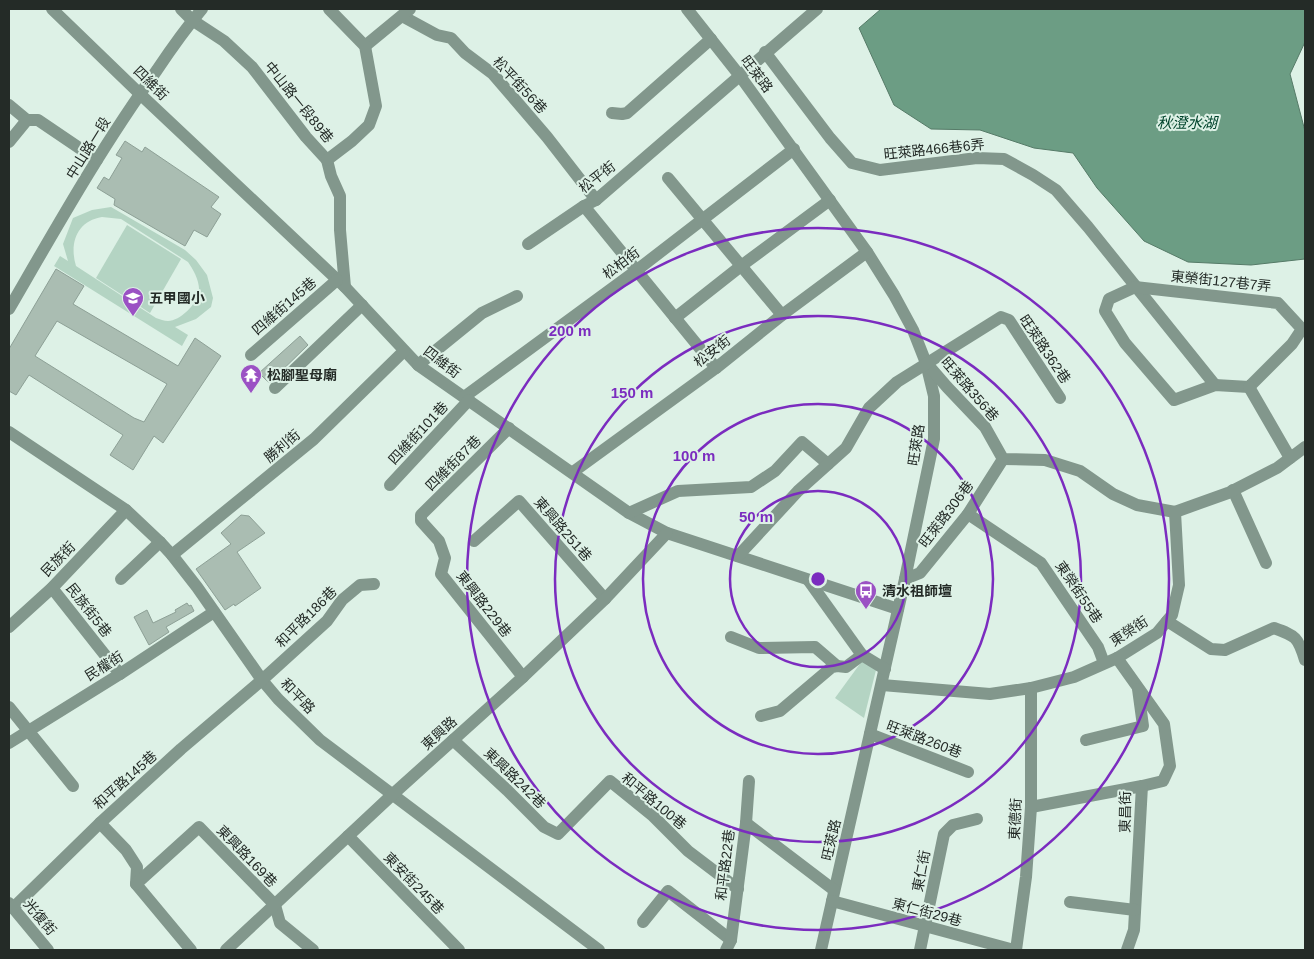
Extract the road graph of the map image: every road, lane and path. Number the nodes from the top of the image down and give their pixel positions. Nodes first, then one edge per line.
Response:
1 (52, 9) edge
2 (181, 9) edge
3 (202, 9) edge
4 (329, 9) edge
5 (687, 9) edge
6 (817, 9) edge
7 (406, 12) edge
8 (192, 20) junction
9 (711, 39) junction
10 (365, 46) junction
11 (765, 52) junction
12 (740, 76) junction
13 (140, 94) junction
14 (9, 105) edge
15 (612, 113) dead end
16 (27, 120) junction
17 (9, 142) edge
18 (794, 149) junction
19 (97, 160) junction
20 (327, 160) junction
21 (668, 178) dead end
22 (596, 200) junction
23 (830, 200) junction
24 (584, 206) junction
25 (701, 219) junction
26 (528, 244) dead end
27 (867, 252) junction
28 (740, 266) junction
29 (637, 270) junction
30 (341, 284) junction
31 (1135, 287) junction
32 (517, 296) dead end
33 (362, 305) junction
34 (9, 309) edge
35 (782, 315) junction
36 (675, 318) junction
37 (404, 351) junction
38 (251, 355) dead end
39 (926, 363) junction
40 (418, 365) junction
41 (716, 368) junction
42 (1215, 385) junction
43 (1249, 387) junction
44 (275, 388) dead end
45 (467, 398) junction
46 (1060, 398) dead end
47 (509, 428) junction
48 (9, 432) edge
49 (1305, 447) edge
50 (1290, 458) junction
51 (1003, 459) junction
52 (828, 464) junction
53 (572, 472) junction
54 (390, 486) dead end
55 (1233, 490) junction
56 (126, 510) junction
57 (1174, 512) junction
58 (629, 513) junction
59 (968, 514) junction
60 (421, 521) joint
61 (667, 533) junction
62 (474, 540) dead end
63 (160, 542) junction
64 (172, 555) junction
65 (738, 556) junction
66 (1266, 563) dead end
67 (905, 578) junction
68 (121, 579) dead end
69 (808, 581) junction
70 (374, 584) dead end
71 (52, 588) junction
72 (605, 599) junction
73 (898, 609) junction
74 (214, 612) junction
75 (1167, 621) junction
76 (9, 627) edge
77 (731, 636) dead end
78 (862, 656) junction
79 (1117, 658) junction
80 (1305, 660) edge
81 (1104, 663) junction
82 (837, 666) junction
83 (884, 669) junction
84 (120, 674) junction
85 (523, 677) junction
86 (262, 680) junction
87 (882, 685) junction
88 (1137, 686) junction
89 (1031, 688) junction
90 (9, 707) edge
91 (761, 716) dead end
92 (28, 731) junction
93 (870, 734) junction
94 (453, 740) junction
95 (1086, 740) dead end
96 (9, 743) edge
97 (968, 772) dead end
98 (749, 781) dead end
99 (73, 786) dead end
100 (1142, 786) junction
101 (392, 795) junction
102 (1031, 807) junction
103 (977, 819) dead end
104 (100, 823) junction
105 (746, 823) junction
106 (558, 834) joint
107 (348, 836) junction
108 (136, 884) junction
109 (738, 889) junction
110 (833, 896) junction
111 (1070, 902) dead end
112 (275, 905) junction
113 (11, 906) edge
114 (1135, 910) junction
115 (643, 922) dead end
116 (925, 927) junction
117 (728, 945) edge
118 (48, 950) edge
119 (191, 950) edge
120 (226, 950) edge
121 (313, 950) edge
122 (459, 950) edge
123 (599, 950) edge
124 (822, 950) edge
125 (920, 950) edge
126 (1015, 950) edge
127 (1127, 950) edge

1 - 13 street, 四維街
2 - 8 street, 中山路一段89巷
3 - 8 street, 中山路一段
4 - 10 street
5 - 9 street, 旺萊路
6 - 11 street, 松平街
7 - 10 street
7 - 22 street, 松平街56巷
8 - 13 street, 中山路一段
8 - 20 street, 中山路一段89巷
9 - 12 street, 旺萊路
9 - 15 street
10 - 20 street
11 - 12 street, 松平街
11 - 31 street, 旺萊路466巷6弄
12 - 18 street, 旺萊路
12 - 22 street, 松平街
13 - 19 street, 中山路一段
13 - 30 street, 四維街
14 - 16 street
16 - 17 street
16 - 19 street
18 - 23 street, 旺萊路
18 - 25 street, 松柏街
19 - 34 street, 中山路一段
20 - 30 street, 中山路一段89巷
21 - 25 street
22 - 24 street, 松平街
23 - 27 street, 旺萊路
23 - 28 street
24 - 26 street
24 - 29 street, 松平街
25 - 28 street
25 - 29 street, 松柏街
27 - 35 street, 松安街
27 - 39 street, 旺萊路
28 - 35 street
28 - 36 street
29 - 36 street, 松平街
29 - 45 street, 松柏街
30 - 33 street, 四維街
30 - 38 street, 四維街145巷
31 - 42 street, 旺萊路466巷6弄
31 - 42 street
31 - 43 street, 東榮街127巷7弄
32 - 40 street
33 - 37 street, 四維街
33 - 44 street
35 - 41 street, 松安街
36 - 41 street, 松平街
37 - 40 street, 四維街
37 - 64 street, 勝利街
39 - 46 street, 旺萊路362巷
39 - 51 street, 旺萊路356巷
39 - 52 street
39 - 67 street, 旺萊路
40 - 45 street, 四維街
41 - 53 street, 松安街
42 - 43 street
43 - 50 street
45 - 47 street, 四維街
45 - 54 street, 四維街101巷
47 - 53 street, 四維街
47 - 60 street, 四維街87巷
48 - 56 street, 和平路
49 - 50 street
50 - 55 street
51 - 57 street
51 - 59 street, 旺萊路306巷
52 - 58 street
52 - 65 street
53 - 58 street, 四維街
55 - 57 street
55 - 66 street
56 - 63 street, 和平路
56 - 71 street, 民族街
57 - 75 street, 東榮街
58 - 61 street, 四維街
59 - 67 street, 旺萊路306巷
59 - 81 street, 東榮街55巷
60 - 85 street, 東興路229巷
61 - 65 street, 四維街
61 - 72 street, 東興路
62 - 72 street, 東興路251巷
63 - 64 street, 和平路
63 - 68 street
64 - 74 street, 和平路
65 - 69 street, 四維街
67 - 73 street, 旺萊路
69 - 73 street, 四維街
69 - 78 street
70 - 86 street, 和平路186巷
71 - 76 street, 民族街
71 - 84 street, 民族街5巷
72 - 85 street, 東興路
73 - 83 street, 旺萊路
74 - 84 street, 民權街
74 - 86 street, 和平路
75 - 79 street, 東榮街
75 - 80 street
77 - 82 street
78 - 82 street
78 - 83 street
79 - 81 street, 東榮街
79 - 88 street
81 - 89 street, 東榮街
82 - 91 street
83 - 87 street, 旺萊路
84 - 92 street, 民權街
85 - 94 street, 東興路
86 - 101 street, 和平路
86 - 104 street, 和平路145巷
87 - 89 street, 東榮街
87 - 93 street, 旺萊路
88 - 95 street
88 - 100 street
89 - 102 street, 東德街
90 - 92 street
92 - 96 street, 民權街
92 - 99 street
93 - 97 street, 旺萊路260巷
93 - 110 street, 旺萊路
94 - 101 street, 東興路
94 - 106 street, 東興路242巷
98 - 105 street, 和平路22巷
100 - 102 street, 東昌街
100 - 114 street, 東昌街
101 - 107 street, 東興路
101 - 123 street, 和平路
102 - 126 street, 東德街
103 - 116 street, 東仁街
104 - 108 street
104 - 113 street, 和平路145巷
105 - 109 street, 和平路22巷
105 - 110 street
106 - 109 street, 和平路100巷
107 - 112 street, 東興路
107 - 122 street, 東安街245巷
108 - 112 street, 東興路169巷
108 - 119 street
109 - 117 street, 和平路22巷
110 - 116 street, 東仁街29巷
110 - 124 street, 旺萊路
111 - 114 street
112 - 120 street, 東興路
112 - 121 street
113 - 118 street, 光復街
114 - 127 street, 東昌街
115 - 117 street
116 - 125 street, 東仁街
116 - 126 street, 東仁街29巷

